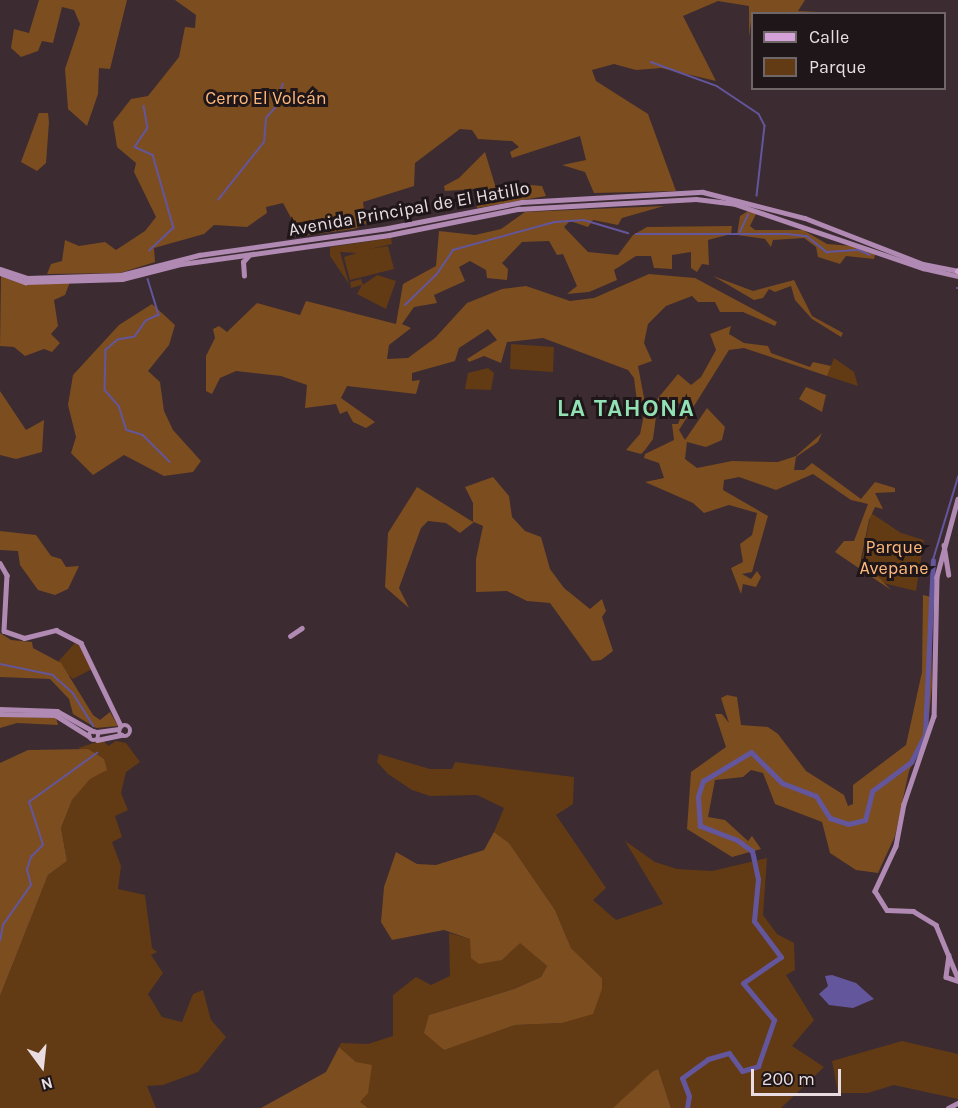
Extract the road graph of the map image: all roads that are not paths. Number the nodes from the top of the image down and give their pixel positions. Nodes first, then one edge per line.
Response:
1 (250, 254) junction
2 (0, 271) edge
3 (958, 272) edge
4 (244, 276) dead end
5 (958, 499) edge
6 (943, 542) junction
7 (0, 563) edge
8 (938, 569) junction
9 (302, 628) dead end
10 (290, 636) dead end
11 (0, 709) edge
12 (0, 714) edge
13 (120, 730) junction
14 (93, 733) junction
15 (97, 740) junction
16 (949, 955) junction
17 (952, 969) junction
18 (946, 979) junction
19 (958, 980) edge
20 (958, 1103) edge
21 (948, 1108) edge

1 - 2 main road, Avenida Principal de El Hatillo
1 - 3 main road, Avenida Principal de El Hatillo
1 - 4 main road
2 - 3 main road, Avenida Principal de El Hatillo
5 - 6 main road
6 - 8 main road
6 - 8 main road
7 - 13 main road
8 - 16 main road
9 - 10 main road
11 - 14 main road
12 - 14 main road
13 - 14 main road
13 - 15 main road
14 - 15 main road
14 - 15 main road
16 - 17 main road
16 - 18 main road
17 - 18 main road
17 - 19 main road
18 - 19 main road
20 - 21 main road

